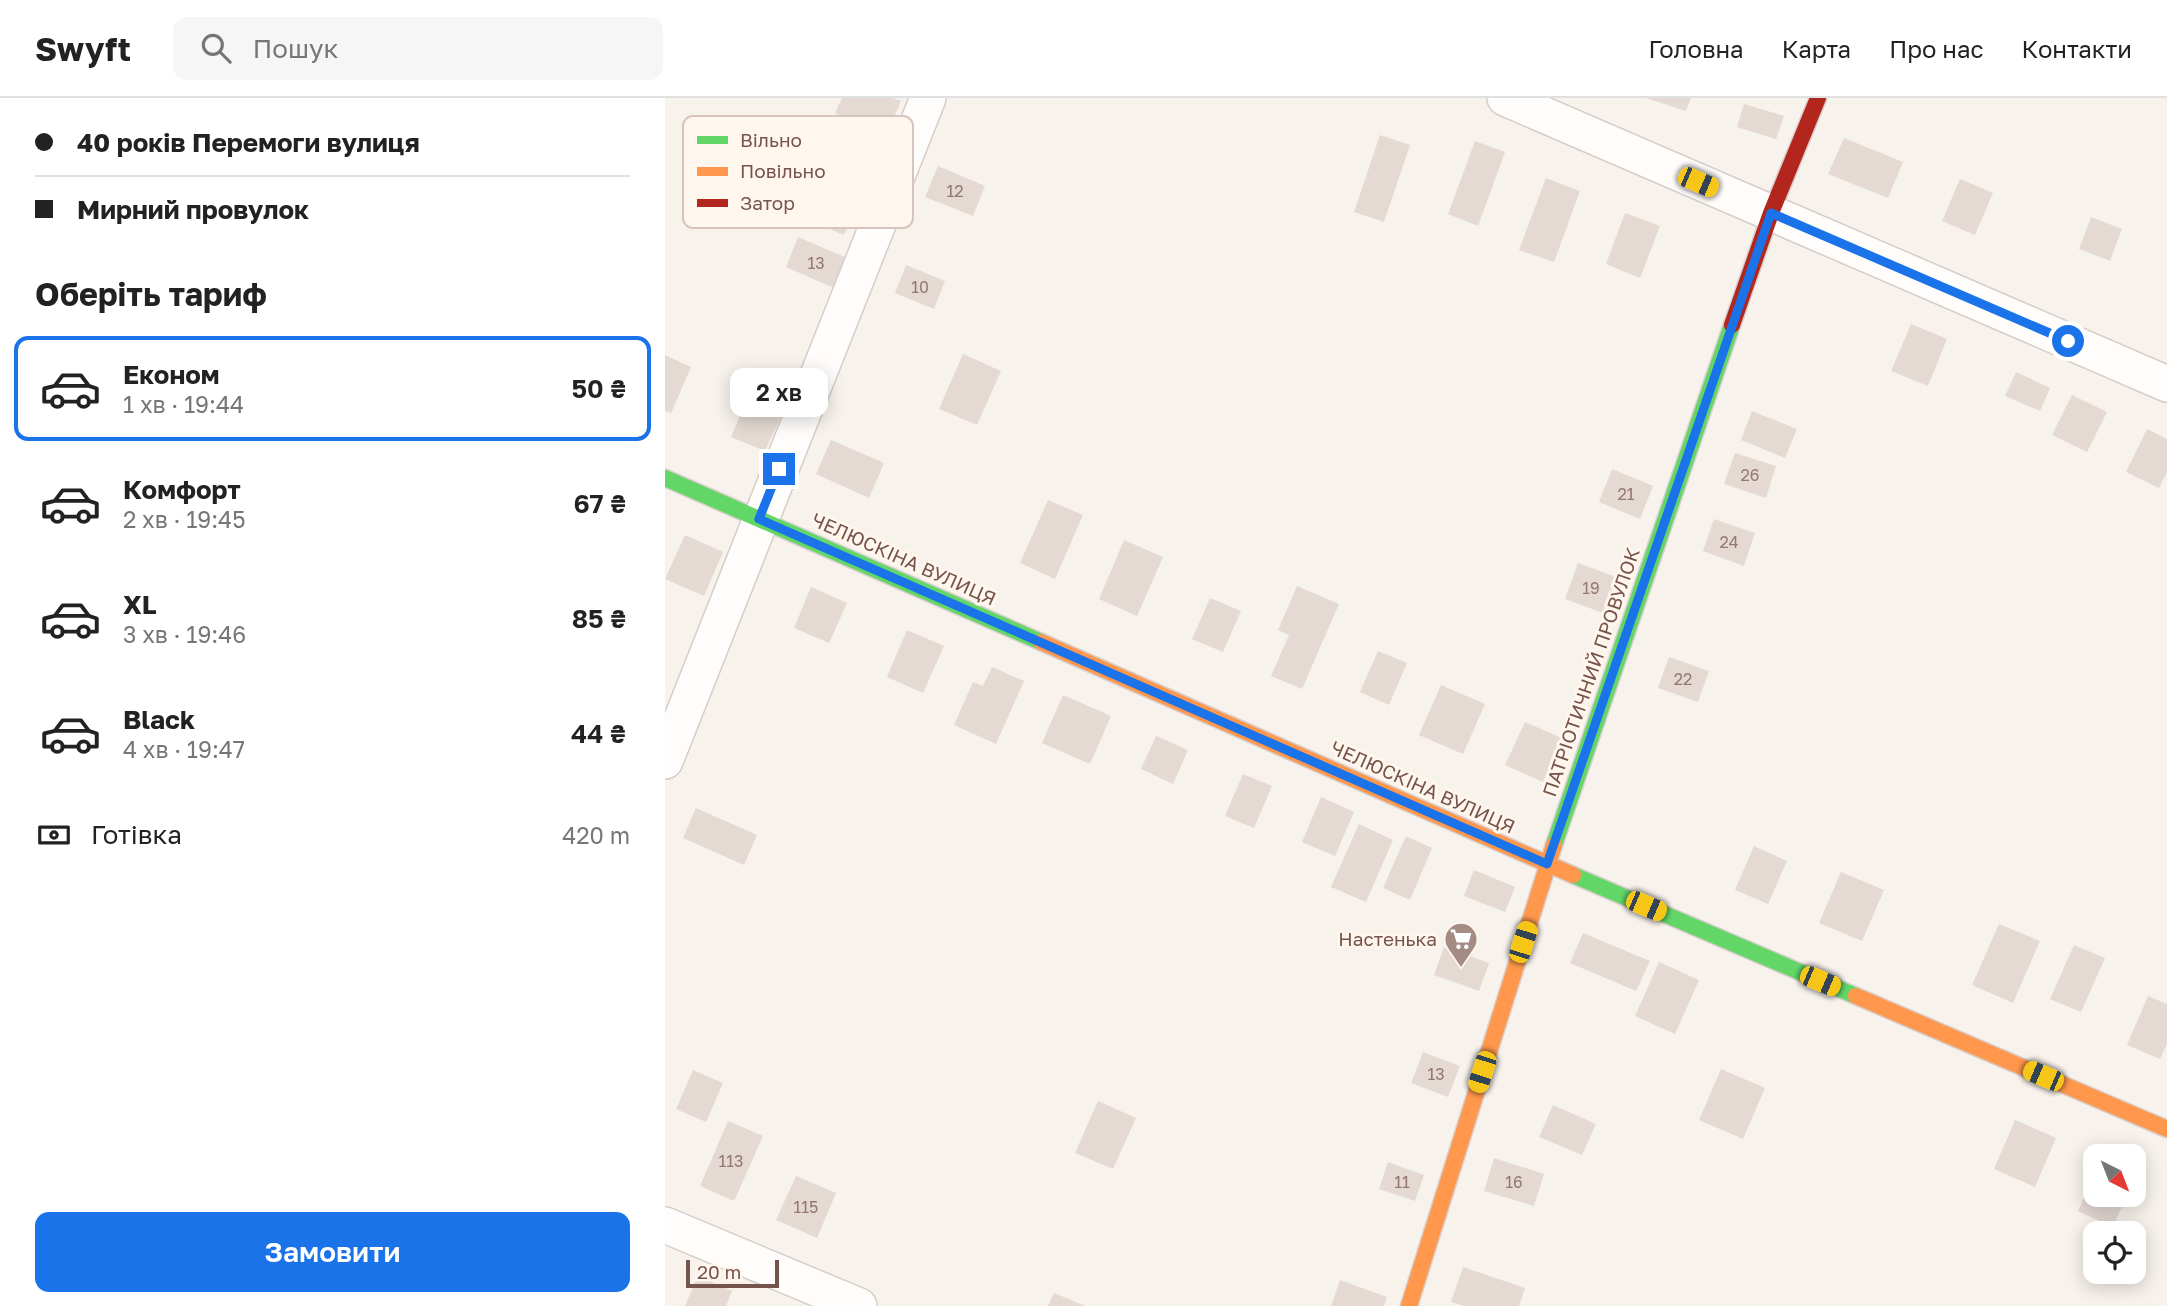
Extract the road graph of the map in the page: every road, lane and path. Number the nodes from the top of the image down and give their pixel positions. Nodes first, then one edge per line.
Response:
1 (928, 98) edge
2 (1505, 98) edge
3 (1818, 98) edge
4 (913, 135) edge
5 (1771, 213) junction
6 (876, 228) edge
7 (2167, 384) edge
8 (665, 478) edge
9 (759, 519) junction
10 (665, 761) edge
11 (1547, 864) junction
12 (2167, 1129) edge
13 (665, 1225) edge
14 (859, 1306) edge
15 (1409, 1306) edge

1 - 4 street
2 - 5 street
3 - 5 street, ПАТРІОТИЧНИЙ ПРОВУЛОК
5 - 7 street
5 - 11 street, ПАТРІОТИЧНИЙ ПРОВУЛОК
6 - 9 street
8 - 9 street, ЧЕЛЮСКІНА ВУЛИЦЯ
9 - 10 street
9 - 11 street, ЧЕЛЮСКІНА ВУЛИЦЯ
11 - 12 street, ЧЕЛЮСКІНА ВУЛИЦЯ
11 - 15 street, ПАТРІОТИЧНИЙ ПРОВУЛОК
13 - 14 street

